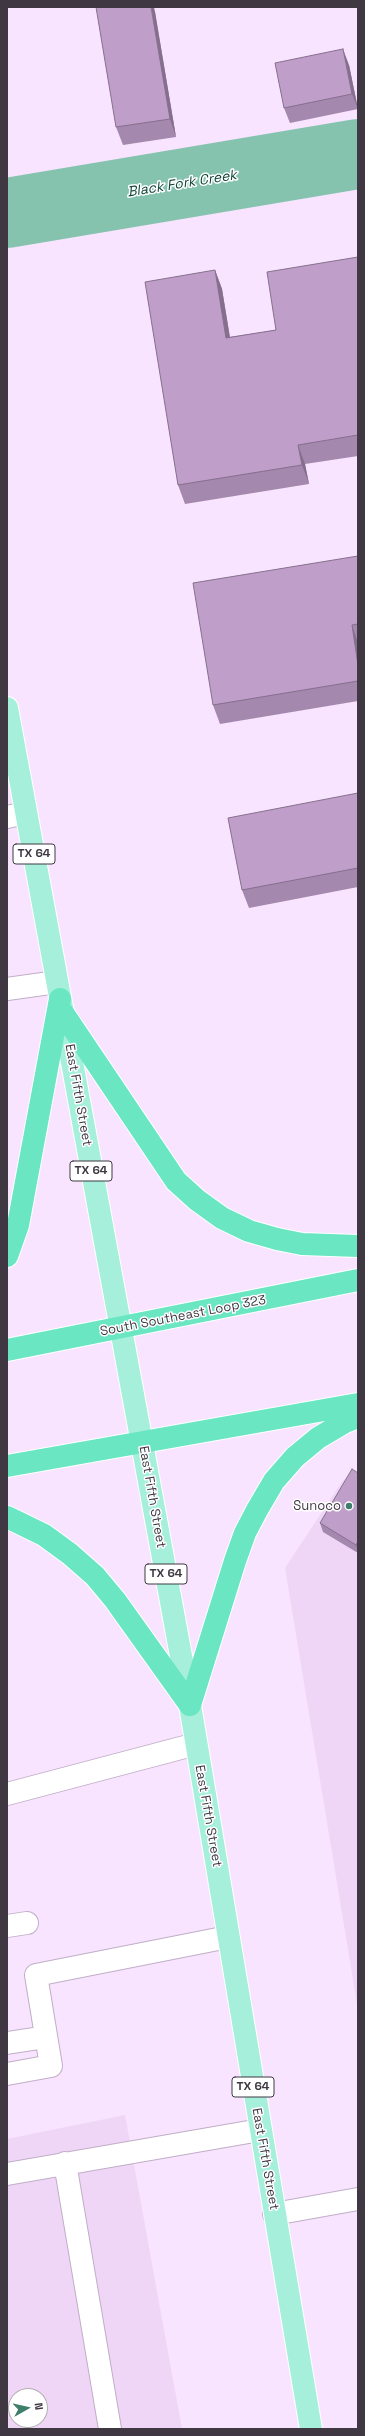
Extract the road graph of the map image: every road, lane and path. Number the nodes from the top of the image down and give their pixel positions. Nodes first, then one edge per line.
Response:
1 (7, 708) edge
2 (17, 815) edge
3 (7, 989) edge
4 (60, 998) junction
5 (358, 1246) edge
6 (7, 1256) edge
7 (358, 1280) edge
8 (120, 1329) junction
9 (7, 1350) edge
10 (358, 1404) edge
11 (358, 1417) edge
12 (142, 1443) junction
13 (7, 1466) edge
14 (7, 1517) edge
15 (190, 1705) junction
16 (196, 1744) junction
17 (7, 1794) edge
18 (228, 1936) junction
19 (46, 2037) junction
20 (7, 2043) edge
21 (7, 2074) edge
22 (260, 2130) junction
23 (65, 2163) junction
24 (7, 2174) edge
25 (358, 2199) edge
26 (274, 2214) junction
27 (110, 2429) edge
28 (311, 2429) edge

1 - 2 main road, East Fifth Street / TX 64
2 - 4 main road, East Fifth Street / TX 64
3 - 4 lane
4 - 5 highway
4 - 6 highway
4 - 8 main road, East Fifth Street / TX 64
7 - 8 highway, South Southeast Loop 323
8 - 9 highway, South Southeast Loop 323
8 - 12 main road, East Fifth Street / TX 64
10 - 12 highway
11 - 15 highway
12 - 13 highway
12 - 15 main road, East Fifth Street / TX 64
14 - 15 highway
15 - 16 main road, East Fifth Street / TX 64
16 - 17 lane
16 - 18 main road, East Fifth Street / TX 64
18 - 19 lane
18 - 22 main road, East Fifth Street / TX 64
19 - 20 lane
19 - 21 lane
22 - 23 lane
22 - 26 main road, East Fifth Street / TX 64
23 - 24 lane
23 - 27 lane
25 - 26 lane
26 - 28 main road, East Fifth Street / TX 64

